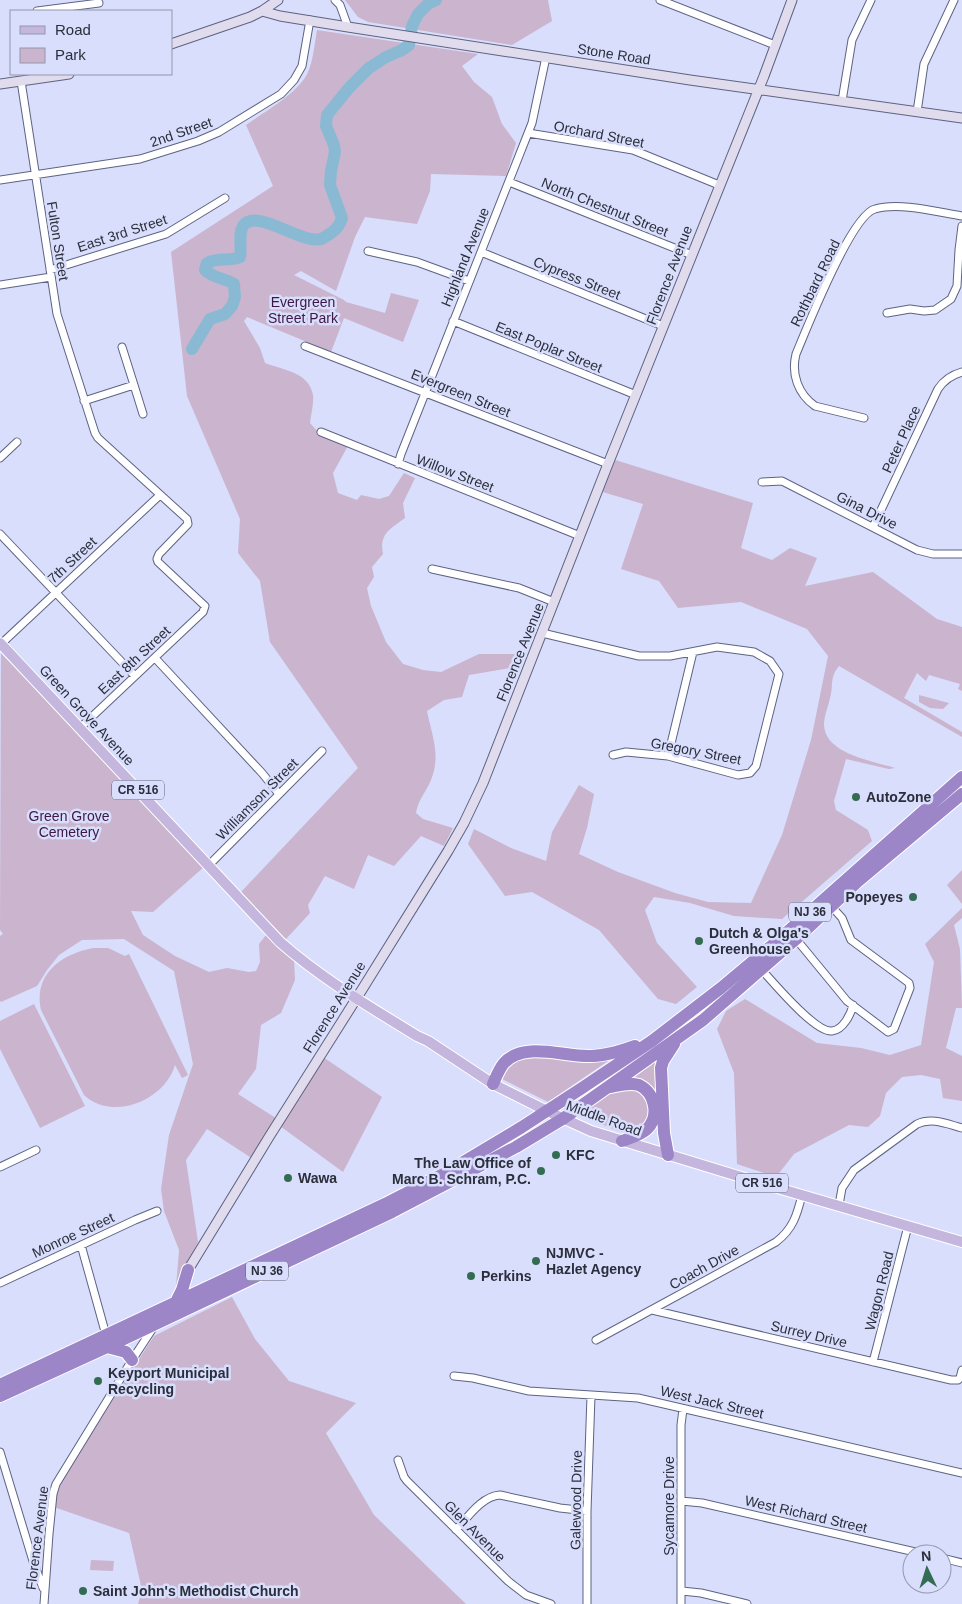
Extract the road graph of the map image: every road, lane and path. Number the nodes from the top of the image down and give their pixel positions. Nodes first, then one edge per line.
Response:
1 (278, 0) edge
2 (336, 0) edge
3 (660, 0) edge
4 (792, 0) edge
5 (871, 0) edge
6 (954, 0) edge
7 (99, 2) edge
8 (44, 10) edge
9 (262, 11) junction
10 (310, 20) junction
11 (348, 27) junction
12 (172, 44) edge
13 (775, 45) junction
14 (546, 57) junction
15 (62, 75) edge
16 (21, 81) junction
17 (0, 84) edge
18 (758, 90) junction
19 (842, 101) junction
20 (917, 112) junction
21 (962, 118) edge
22 (528, 133) junction
23 (36, 176) junction
24 (0, 180) edge
25 (509, 182) junction
26 (719, 185) junction
27 (225, 198) dead end
28 (962, 216) edge
29 (962, 226) edge
30 (368, 251) dead end
31 (481, 252) junction
32 (692, 255) junction
33 (51, 273) junction
34 (469, 281) junction
35 (0, 285) edge
36 (887, 313) dead end
37 (453, 321) junction
38 (663, 326) junction
39 (305, 346) dead end
40 (122, 347) dead end
41 (962, 372) edge
42 (134, 385) junction
43 (425, 393) junction
44 (636, 395) junction
45 (84, 402) junction
46 (143, 414) dead end
47 (864, 418) dead end
48 (321, 432) dead end
49 (17, 442) dead end
50 (0, 458) edge
51 (398, 464) junction
52 (608, 464) junction
53 (762, 482) dead end
54 (160, 495) junction
55 (873, 527) junction
56 (0, 534) edge
57 (580, 536) junction
58 (962, 554) edge
59 (432, 568) dead end
60 (56, 592) junction
61 (554, 602) junction
62 (204, 609) joint
63 (542, 633) junction
64 (0, 644) edge
65 (692, 652) junction
66 (154, 658) junction
67 (135, 676) junction
68 (80, 728) junction
69 (322, 751) dead end
70 (613, 756) dead end
71 (668, 756) junction
72 (962, 777) edge
73 (279, 794) junction
74 (962, 794) edge
75 (208, 865) junction
76 (831, 906) junction
77 (276, 937) joint
78 (796, 939) junction
79 (761, 968) junction
80 (357, 998) junction
81 (853, 1005) junction
82 (677, 1038) junction
83 (652, 1040) junction
84 (493, 1084) junction
85 (606, 1088) junction
86 (547, 1111) junction
87 (564, 1118) junction
88 (962, 1128) edge
89 (622, 1141) junction
90 (36, 1150) dead end
91 (668, 1155) junction
92 (0, 1167) edge
93 (802, 1195) junction
94 (838, 1205) junction
95 (158, 1211) dead end
96 (908, 1226) junction
97 (962, 1242) edge
98 (81, 1245) junction
99 (188, 1270) junction
100 (0, 1283) edge
101 (208, 1287) junction
102 (176, 1302) junction
103 (652, 1310) junction
104 (156, 1324) junction
105 (596, 1340) dead end
106 (107, 1341) junction
107 (132, 1360) junction
108 (873, 1362) junction
109 (962, 1370) edge
110 (454, 1376) dead end
111 (0, 1385) edge
112 (0, 1396) edge
113 (591, 1396) junction
114 (683, 1409) junction
115 (0, 1452) edge
116 (398, 1460) dead end
117 (962, 1472) edge
118 (682, 1501) junction
119 (587, 1511) junction
120 (456, 1530) junction
121 (902, 1549) edge
122 (44, 1589) junction
123 (682, 1591) junction
124 (44, 1604) edge
125 (551, 1604) edge
126 (587, 1604) edge
127 (681, 1604) edge
128 (747, 1604) edge

1 - 9 street
2 - 11 street
3 - 13 street
4 - 13 street, Florence Avenue
5 - 19 street
6 - 20 street
7 - 8 street
9 - 10 street, Stone Road
9 - 12 street
10 - 11 street, Stone Road
10 - 23 street, 2nd Street
11 - 14 street, Stone Road
13 - 18 street, Florence Avenue
14 - 18 street, Stone Road
14 - 22 street, Highland Avenue
15 - 16 street
16 - 17 street
16 - 23 street, Fulton Street
18 - 19 street, Stone Road
18 - 26 street, Florence Avenue
19 - 20 street, Stone Road
20 - 21 street, Stone Road
22 - 25 street, Highland Avenue
22 - 26 street, Orchard Street
23 - 24 street, 2nd Street
23 - 33 street, Fulton Street
25 - 31 street, Highland Avenue
25 - 32 street, North Chestnut Street
26 - 32 street, Florence Avenue
27 - 33 street, East 3rd Street
28 - 47 street, Rothbard Road
29 - 36 street
30 - 34 street
31 - 34 street, Highland Avenue
31 - 38 street, Cypress Street
32 - 38 street, Florence Avenue
33 - 35 street, East 3rd Street
33 - 45 street, Fulton Street
34 - 37 street, Highland Avenue
37 - 43 street, Highland Avenue
37 - 44 street, East Poplar Street
38 - 44 street, Florence Avenue
39 - 43 street, Evergreen Street
40 - 42 street
41 - 55 street, Peter Place
42 - 45 street
42 - 46 street
43 - 51 street, Highland Avenue
43 - 52 street, Evergreen Street
44 - 52 street, Florence Avenue
45 - 54 street, Fulton Street
48 - 51 street, Willow Street
49 - 50 street
51 - 57 street, Willow Street
52 - 57 street, Florence Avenue
53 - 55 street, Gina Drive
54 - 60 street, 7th Street
54 - 62 street, Fulton Street
55 - 58 street, Gina Drive
56 - 60 street
57 - 61 street, Florence Avenue
59 - 61 street
60 - 64 street, 7th Street
60 - 67 street
61 - 63 street, Florence Avenue
62 - 66 street, East 8th Street
63 - 65 street, Gregory Street
63 - 80 street, Florence Avenue
64 - 68 main road, Green Grove Avenue / CR 516
65 - 71 street
65 - 71 street, Gregory Street
66 - 67 street, East 8th Street
66 - 73 street
67 - 68 street, East 8th Street
68 - 75 main road, Green Grove Avenue / CR 516
69 - 73 street, Williamson Street
70 - 71 street, Gregory Street
72 - 83 highway, NJ 36
73 - 75 street, Williamson Street
74 - 76 highway, NJ 36
75 - 77 main road, Green Grove Avenue / CR 516
76 - 78 highway, NJ 36
76 - 81 street
77 - 80 main road, Middle Road / CR 516
78 - 79 highway, NJ 36
78 - 81 street
79 - 81 street
79 - 82 highway, NJ 36
80 - 84 main road, Middle Road / CR 516
80 - 99 street, Florence Avenue
82 - 85 highway, NJ 36
82 - 91 highway
83 - 84 highway
83 - 86 highway, NJ 36
84 - 86 main road, Middle Road / CR 516
85 - 87 highway, NJ 36
85 - 89 highway
86 - 87 main road, Middle Road / CR 516
86 - 101 highway, NJ 36
87 - 89 main road, Middle Road / CR 516
87 - 104 highway, NJ 36
88 - 94 street
89 - 91 main road, Middle Road / CR 516
90 - 92 street
91 - 93 main road, Middle Road / CR 516
93 - 94 main road, Middle Road / CR 516
93 - 103 street, Coach Drive
94 - 96 main road, Middle Road / CR 516
95 - 98 street, Monroe Street
96 - 97 main road, Middle Road / CR 516
96 - 108 street, Wagon Road
98 - 100 street, Monroe Street
98 - 106 street
99 - 101 highway
99 - 102 highway
101 - 102 highway, NJ 36
102 - 106 highway, NJ 36
103 - 105 street, Coach Drive
103 - 108 street, Surrey Drive
104 - 106 highway, NJ 36
104 - 107 street, Florence Avenue
106 - 107 highway
106 - 111 highway, NJ 36
106 - 112 highway, NJ 36
107 - 122 street, Florence Avenue
108 - 109 street, Surrey Drive
110 - 113 street, West Jack Street
113 - 114 street, West Jack Street
113 - 119 street, Galewood Drive
114 - 117 street, West Jack Street
114 - 118 street, Sycamore Drive
115 - 122 street
116 - 120 street, Glen Avenue
118 - 121 street, West Richard Street
118 - 123 street, Sycamore Drive
119 - 120 street
119 - 126 street, Galewood Drive
120 - 125 street, Glen Avenue
122 - 124 street, Florence Avenue
123 - 127 street, Sycamore Drive
123 - 128 street

